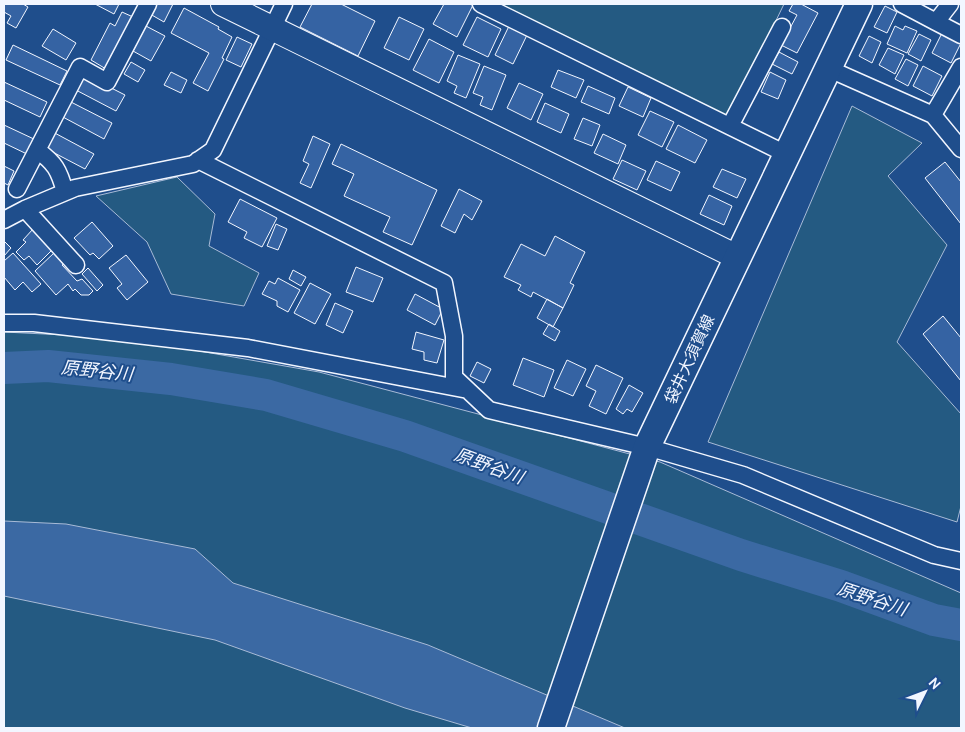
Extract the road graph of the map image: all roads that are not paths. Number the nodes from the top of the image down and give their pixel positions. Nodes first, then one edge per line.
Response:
1 (148, 4) edge
2 (223, 4) edge
3 (284, 4) edge
4 (481, 4) edge
5 (859, 4) edge
6 (902, 4) edge
7 (950, 4) edge
8 (936, 22) junction
9 (782, 27) dead end
10 (272, 29) junction
11 (961, 35) edge
12 (961, 67) edge
13 (828, 68) junction
14 (933, 115) junction
15 (730, 126) junction
16 (961, 149) edge
17 (37, 150) junction
18 (786, 154) junction
19 (198, 160) junction
20 (17, 189) dead end
21 (65, 192) junction
22 (25, 208) junction
23 (4, 220) edge
24 (737, 257) junction
25 (76, 265) dead end
26 (4, 323) edge
27 (468, 390) junction
28 (644, 453) junction
29 (961, 561) edge
30 (551, 728) edge

1 - 17 street
2 - 10 street
3 - 10 street
4 - 15 street
5 - 13 main road, 袋井大須賀線
6 - 8 street
7 - 8 street
8 - 11 street
9 - 15 street
10 - 19 street
10 - 24 street
12 - 14 street
13 - 14 street
13 - 18 main road, 袋井大須賀線
14 - 16 street
15 - 18 street
17 - 20 street
17 - 21 street
18 - 24 main road, 袋井大須賀線
19 - 21 street
19 - 27 street
21 - 22 street
22 - 23 street
22 - 25 street
24 - 28 main road, 袋井大須賀線
26 - 27 street
27 - 28 street
28 - 29 street
28 - 30 main road, 袋井大須賀線

